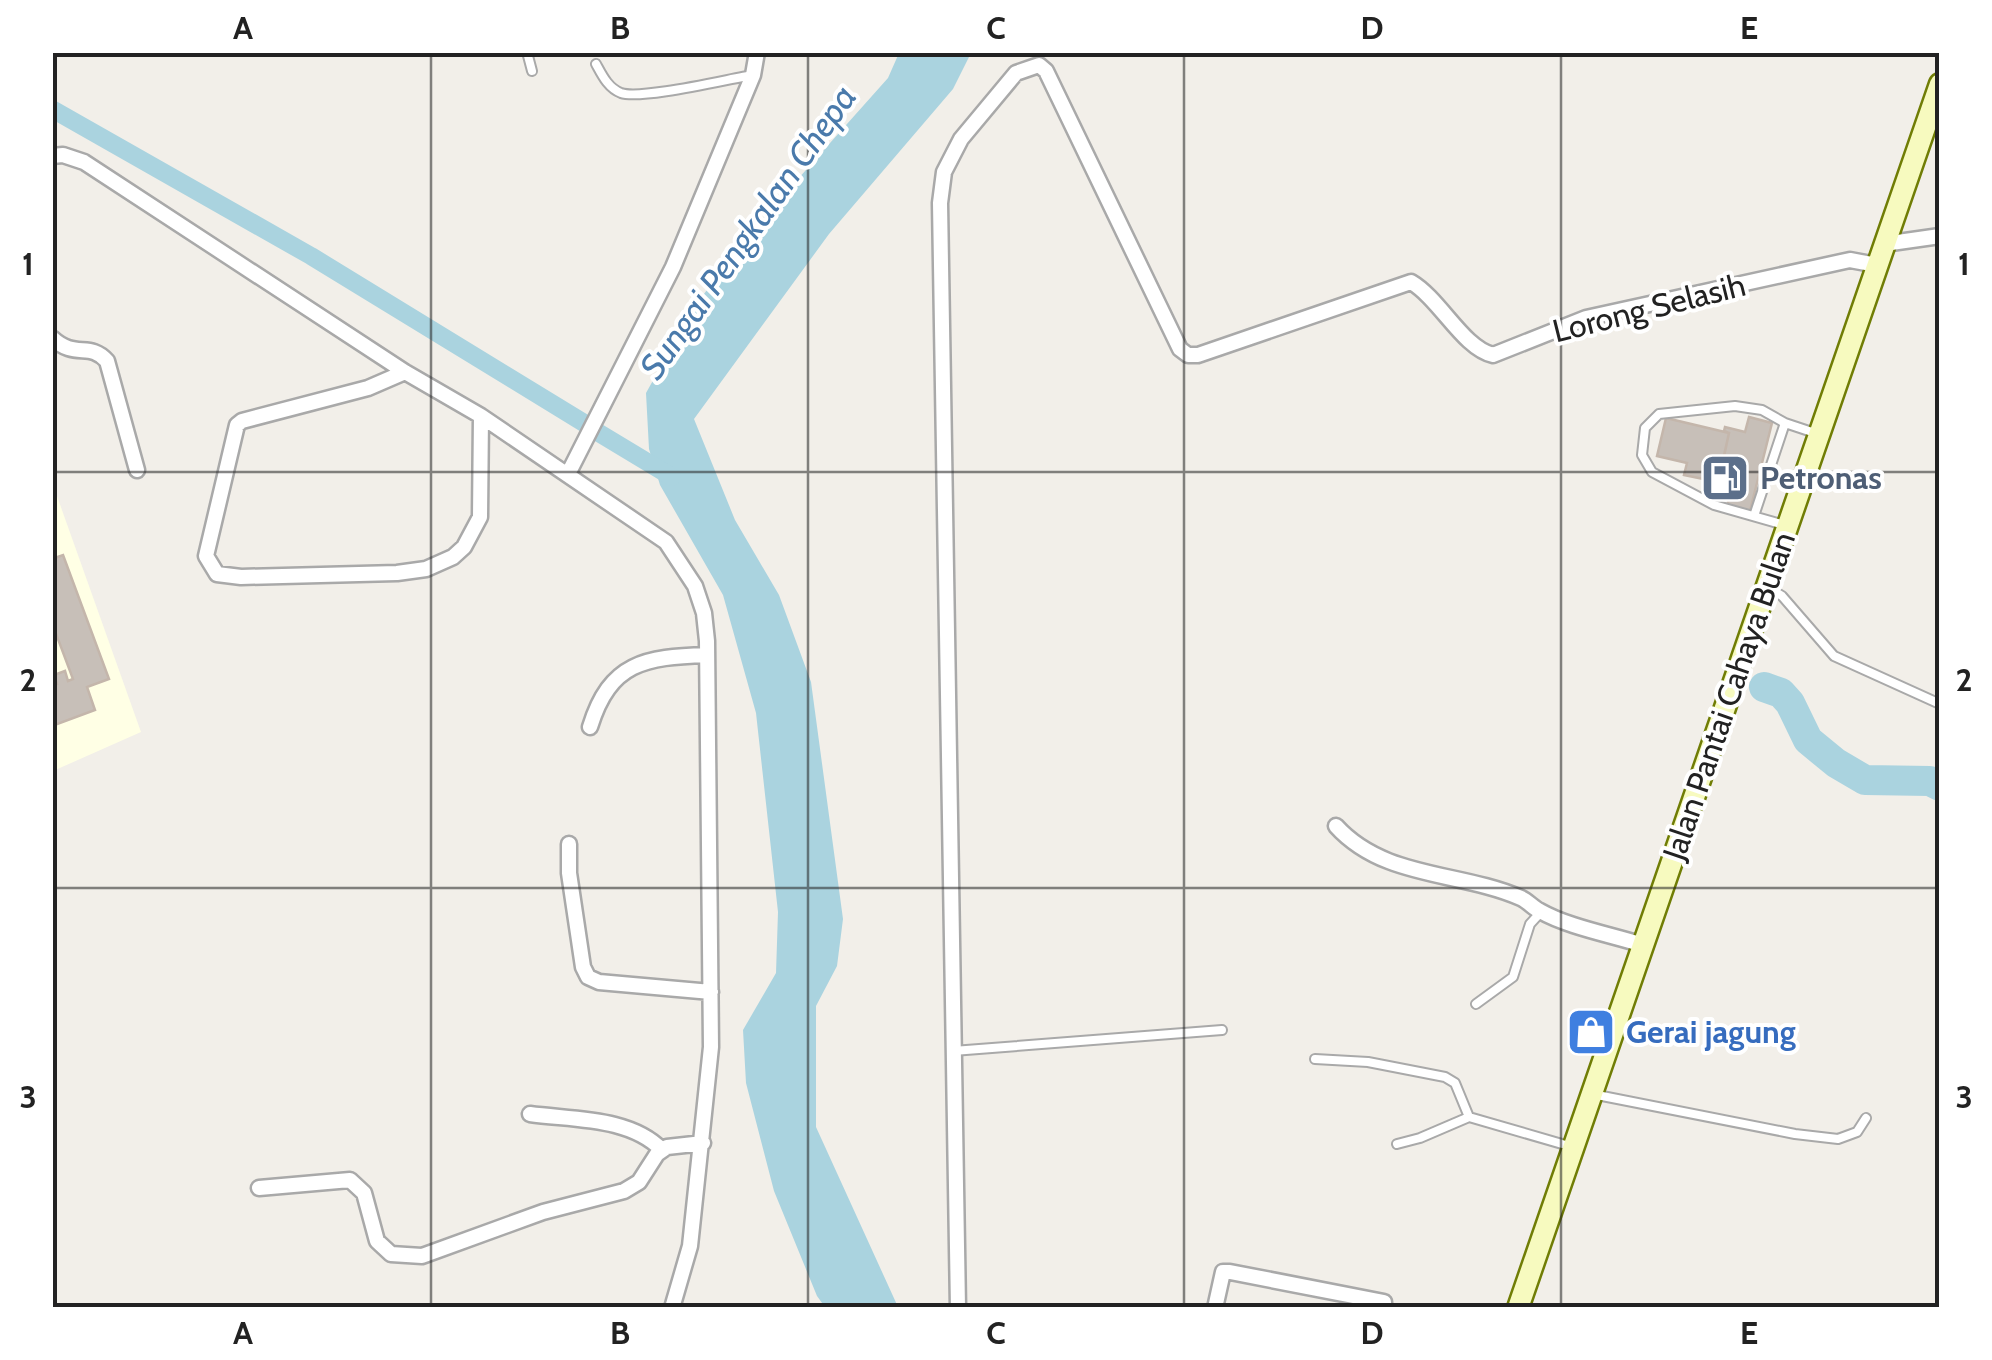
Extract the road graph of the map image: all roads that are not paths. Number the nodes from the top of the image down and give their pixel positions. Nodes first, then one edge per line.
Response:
1 (527, 52) edge
2 (758, 52) edge
3 (596, 64) dead end
4 (532, 71) dead end
5 (753, 75) junction
6 (1940, 84) edge
7 (52, 156) edge
8 (1940, 236) edge
9 (1884, 244) junction
10 (1877, 265) junction
11 (52, 338) edge
12 (406, 372) junction
13 (482, 416) junction
14 (1785, 423) junction
15 (1819, 434) junction
16 (137, 470) dead end
17 (568, 474) junction
18 (1754, 516) junction
19 (1788, 526) junction
20 (1766, 587) junction
21 (707, 655) junction
22 (1940, 704) edge
23 (590, 727) dead end
24 (1336, 826) dead end
25 (569, 844) dead end
26 (1541, 912) junction
27 (1643, 946) junction
28 (710, 992) junction
29 (1476, 1004) dead end
30 (1222, 1030) dead end
31 (954, 1052) junction
32 (1316, 1059) dead end
33 (1592, 1094) junction
34 (530, 1114) dead end
35 (1469, 1117) junction
36 (1866, 1118) dead end
37 (703, 1144) junction
38 (1398, 1144) dead end
39 (1573, 1148) junction
40 (662, 1150) junction
41 (259, 1188) dead end
42 (672, 1308) edge
43 (958, 1308) edge
44 (1216, 1308) edge
45 (1383, 1308) edge
46 (1518, 1308) edge

1 - 4 lane
2 - 5 street
3 - 5 lane
5 - 17 street
6 - 9 main road, Jalan Pantai Cahaya Bulan
7 - 12 street
8 - 9 street
9 - 10 main road, Jalan Pantai Cahaya Bulan
10 - 15 main road, Jalan Pantai Cahaya Bulan
10 - 31 street, Lorong Selasih
11 - 16 street
12 - 13 street
12 - 13 street
13 - 17 street
14 - 15 lane
14 - 18 lane
14 - 18 lane
15 - 19 main road, Jalan Pantai Cahaya Bulan
17 - 21 street
18 - 19 lane
19 - 20 main road, Jalan Pantai Cahaya Bulan
20 - 22 lane
20 - 27 main road, Jalan Pantai Cahaya Bulan
21 - 23 street
21 - 28 street
24 - 26 street
25 - 28 street
26 - 27 street
26 - 29 lane
27 - 33 main road, Jalan Pantai Cahaya Bulan
28 - 37 street
30 - 31 lane
31 - 43 street
32 - 35 lane
33 - 36 lane
33 - 39 main road, Jalan Pantai Cahaya Bulan
34 - 40 street
35 - 38 lane
35 - 39 lane
37 - 40 street
37 - 42 street
39 - 46 main road, Jalan Pantai Cahaya Bulan
40 - 41 street
44 - 45 street

